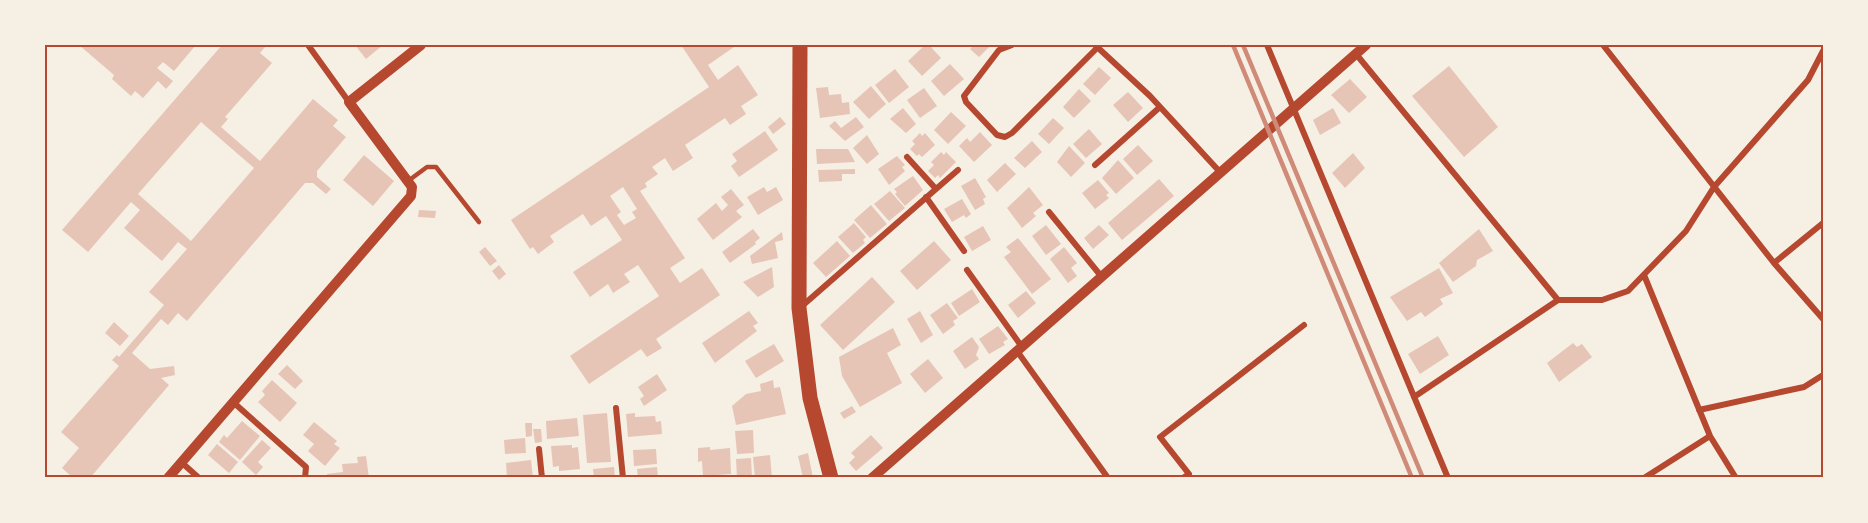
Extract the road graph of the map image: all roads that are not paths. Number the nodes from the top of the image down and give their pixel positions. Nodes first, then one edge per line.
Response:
1 (308, 45) edge
2 (421, 45) edge
3 (800, 45) edge
4 (1012, 45) edge
5 (1267, 45) edge
6 (1366, 45) edge
7 (1603, 45) edge
8 (1096, 46) edge
9 (1823, 51) edge
10 (1356, 54) junction
11 (349, 102) junction
12 (1160, 107) junction
13 (1293, 110) junction
14 (907, 157) dead end
15 (1095, 165) dead end
16 (958, 170) dead end
17 (1220, 172) junction
18 (407, 181) junction
19 (1714, 187) junction
20 (936, 189) junction
21 (926, 197) junction
22 (1049, 212) dead end
23 (479, 222) dead end
24 (1823, 223) edge
25 (964, 251) dead end
26 (1774, 263) junction
27 (967, 270) dead end
28 (1644, 275) junction
29 (1101, 276) junction
30 (1558, 300) junction
31 (800, 308) junction
32 (1823, 319) edge
33 (1304, 325) dead end
34 (1020, 349) junction
35 (1823, 375) edge
36 (1414, 397) junction
37 (234, 402) junction
38 (615, 408) dead end
39 (1699, 410) junction
40 (1710, 436) junction
41 (539, 449) dead end
42 (181, 462) junction
43 (168, 478) edge
44 (199, 478) edge
45 (305, 478) edge
46 (543, 478) edge
47 (623, 478) edge
48 (831, 478) edge
49 (872, 478) edge
50 (1108, 478) edge
51 (1183, 478) edge
52 (1448, 478) edge
53 (1644, 478) edge
54 (1736, 478) edge

1 - 11 street
2 - 11 street
3 - 31 main road
4 - 8 street
5 - 13 street
6 - 10 street
7 - 19 street
8 - 12 street
9 - 19 street
10 - 13 street
10 - 30 street
11 - 18 street
12 - 15 street
12 - 17 street
13 - 17 street
13 - 36 street
14 - 20 street
16 - 20 street
17 - 29 street
18 - 23 lane
18 - 37 street
19 - 26 street
19 - 28 street
20 - 21 street
21 - 25 street
21 - 31 street
22 - 29 street
24 - 26 street
26 - 32 street
27 - 34 street
28 - 30 street
28 - 39 street
29 - 34 street
30 - 36 street
31 - 48 main road
33 - 51 street
34 - 49 street
34 - 50 street
35 - 39 street
36 - 52 street
37 - 42 street
37 - 45 street
38 - 47 street
39 - 40 street
40 - 53 street
40 - 54 street
41 - 46 street
42 - 43 street
42 - 44 street

